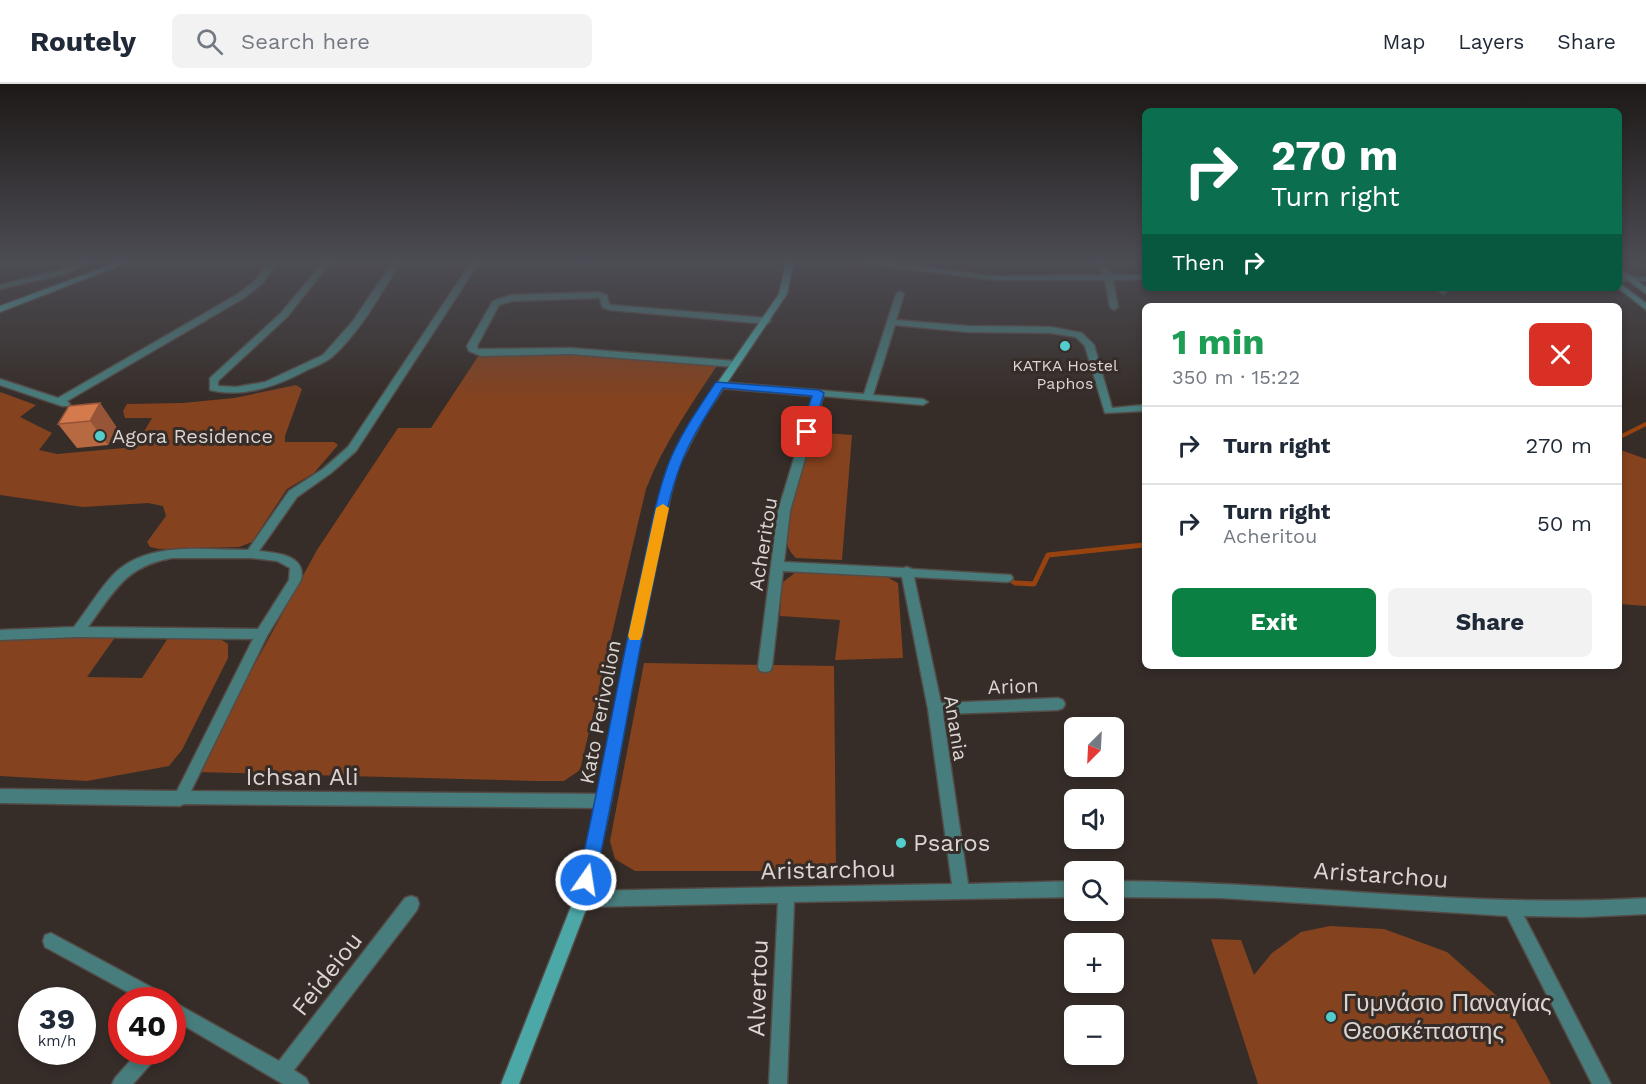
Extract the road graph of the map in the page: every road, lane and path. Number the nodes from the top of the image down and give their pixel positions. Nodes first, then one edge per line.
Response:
1 (221, 308) edge
2 (290, 308) edge
3 (365, 308) edge
4 (445, 308) edge
5 (493, 308) edge
6 (617, 308) edge
7 (775, 308) edge
8 (896, 308) edge
9 (767, 321) junction
10 (892, 322) junction
11 (735, 364) junction
12 (0, 382) edge
13 (720, 385) junction
14 (819, 393) junction
15 (868, 397) junction
16 (59, 402) junction
17 (923, 402) dead end
18 (74, 407) edge
19 (1142, 408) edge
20 (251, 554) junction
21 (777, 566) junction
22 (907, 571) junction
23 (1007, 578) dead end
24 (78, 632) junction
25 (262, 634) junction
26 (0, 635) edge
27 (765, 667) dead end
28 (1058, 704) dead end
29 (934, 709) junction
30 (0, 796) edge
31 (180, 799) junction
32 (604, 801) junction
33 (1124, 889) edge
34 (1064, 890) edge
35 (961, 892) junction
36 (786, 894) junction
37 (582, 899) junction
38 (411, 904) dead end
39 (1646, 906) edge
40 (1511, 907) junction
41 (51, 941) dead end
42 (134, 987) edge
43 (186, 1021) edge
44 (138, 1065) edge
45 (281, 1073) junction
46 (121, 1084) edge
47 (300, 1084) edge
48 (510, 1084) edge
49 (778, 1084) edge
50 (1602, 1084) edge

1 - 16 street
2 - 3 street
4 - 20 street
5 - 11 street
6 - 9 street
7 - 9 street, Kato Perivolion
8 - 10 street
9 - 11 street, Kato Perivolion
10 - 15 street
10 - 19 street
11 - 13 street, Kato Perivolion
12 - 16 street
13 - 14 street
13 - 32 street, Kato Perivolion
14 - 15 street
14 - 21 street, Acheritou
15 - 17 street
16 - 18 street
20 - 24 street
20 - 25 street
21 - 22 street
21 - 27 street, Acheritou
22 - 23 street
22 - 29 street, Anania
24 - 25 street
24 - 26 street
25 - 31 street
28 - 29 street, Arion
29 - 35 street, Anania
30 - 31 street, Ichsan Ali
31 - 32 street, Ichsan Ali
32 - 37 street, Kato Perivolion
33 - 40 street, Aristarchou
34 - 35 street, Aristarchou
35 - 36 street, Aristarchou
36 - 37 street, Aristarchou
36 - 49 street, Alvertou
37 - 48 street, Kato Perivolion
38 - 45 street, Feideiou
39 - 40 street, Aristarchou
40 - 50 street
41 - 42 street
43 - 45 street
44 - 46 street
45 - 47 street

